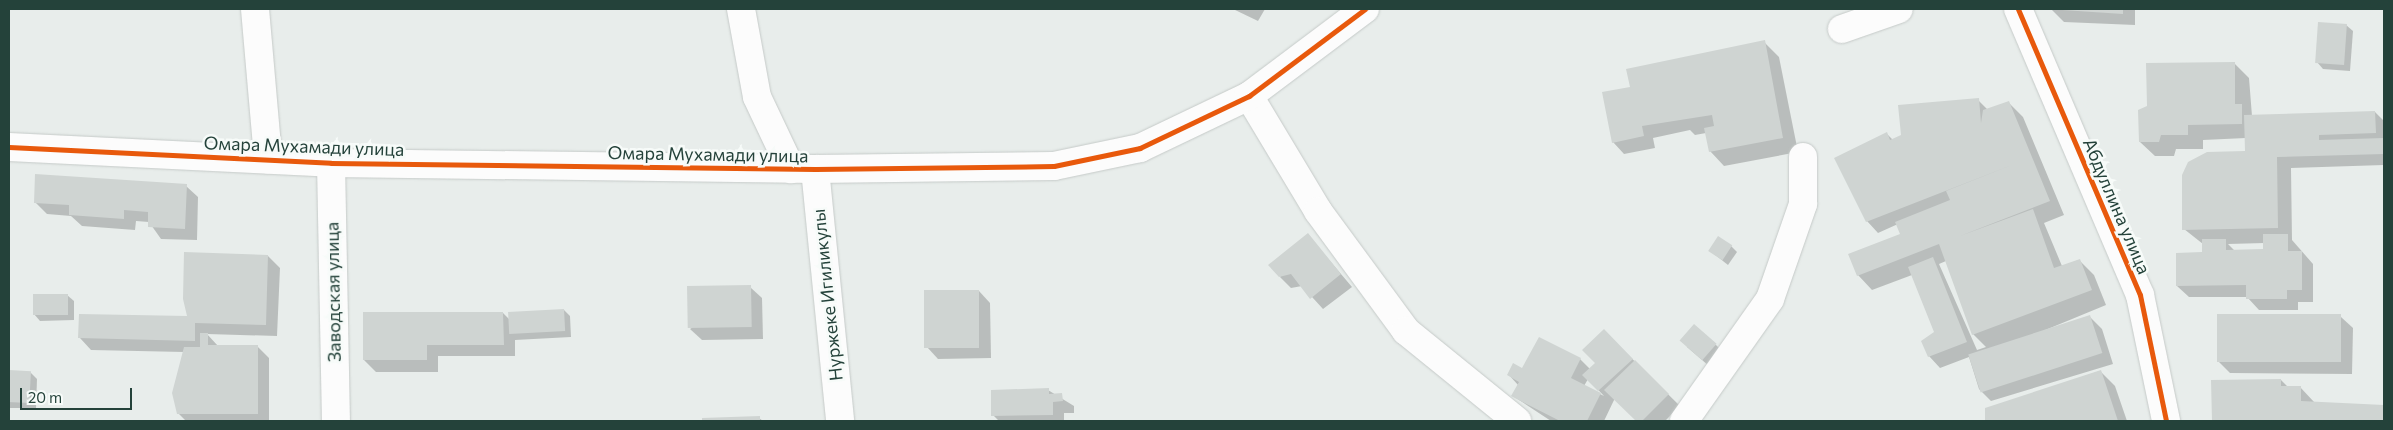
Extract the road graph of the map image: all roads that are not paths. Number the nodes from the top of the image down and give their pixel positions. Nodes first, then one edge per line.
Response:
1 (255, 9) edge
2 (742, 9) edge
3 (1365, 9) edge
4 (1898, 9) edge
5 (2018, 9) edge
6 (1842, 29) dead end
7 (1249, 96) junction
8 (9, 146) edge
9 (1803, 157) dead end
10 (268, 159) junction
11 (331, 163) junction
12 (803, 169) junction
13 (336, 421) edge
14 (840, 421) edge
15 (1517, 421) edge
16 (1684, 421) edge
17 (2166, 421) edge

1 - 10 street
2 - 12 street, Нуржеке Игиликулы
3 - 7 street, Омара Мухамади улица
4 - 6 street
5 - 17 street, Абдуллина улица
7 - 12 street, Омара Мухамади улица
7 - 15 street
8 - 10 street, Омара Мухамади улица
9 - 16 street
10 - 11 street, Омара Мухамади улица
11 - 12 street, Омара Мухамади улица
11 - 13 street, Заводская улица
12 - 14 street, Нуржеке Игиликулы

